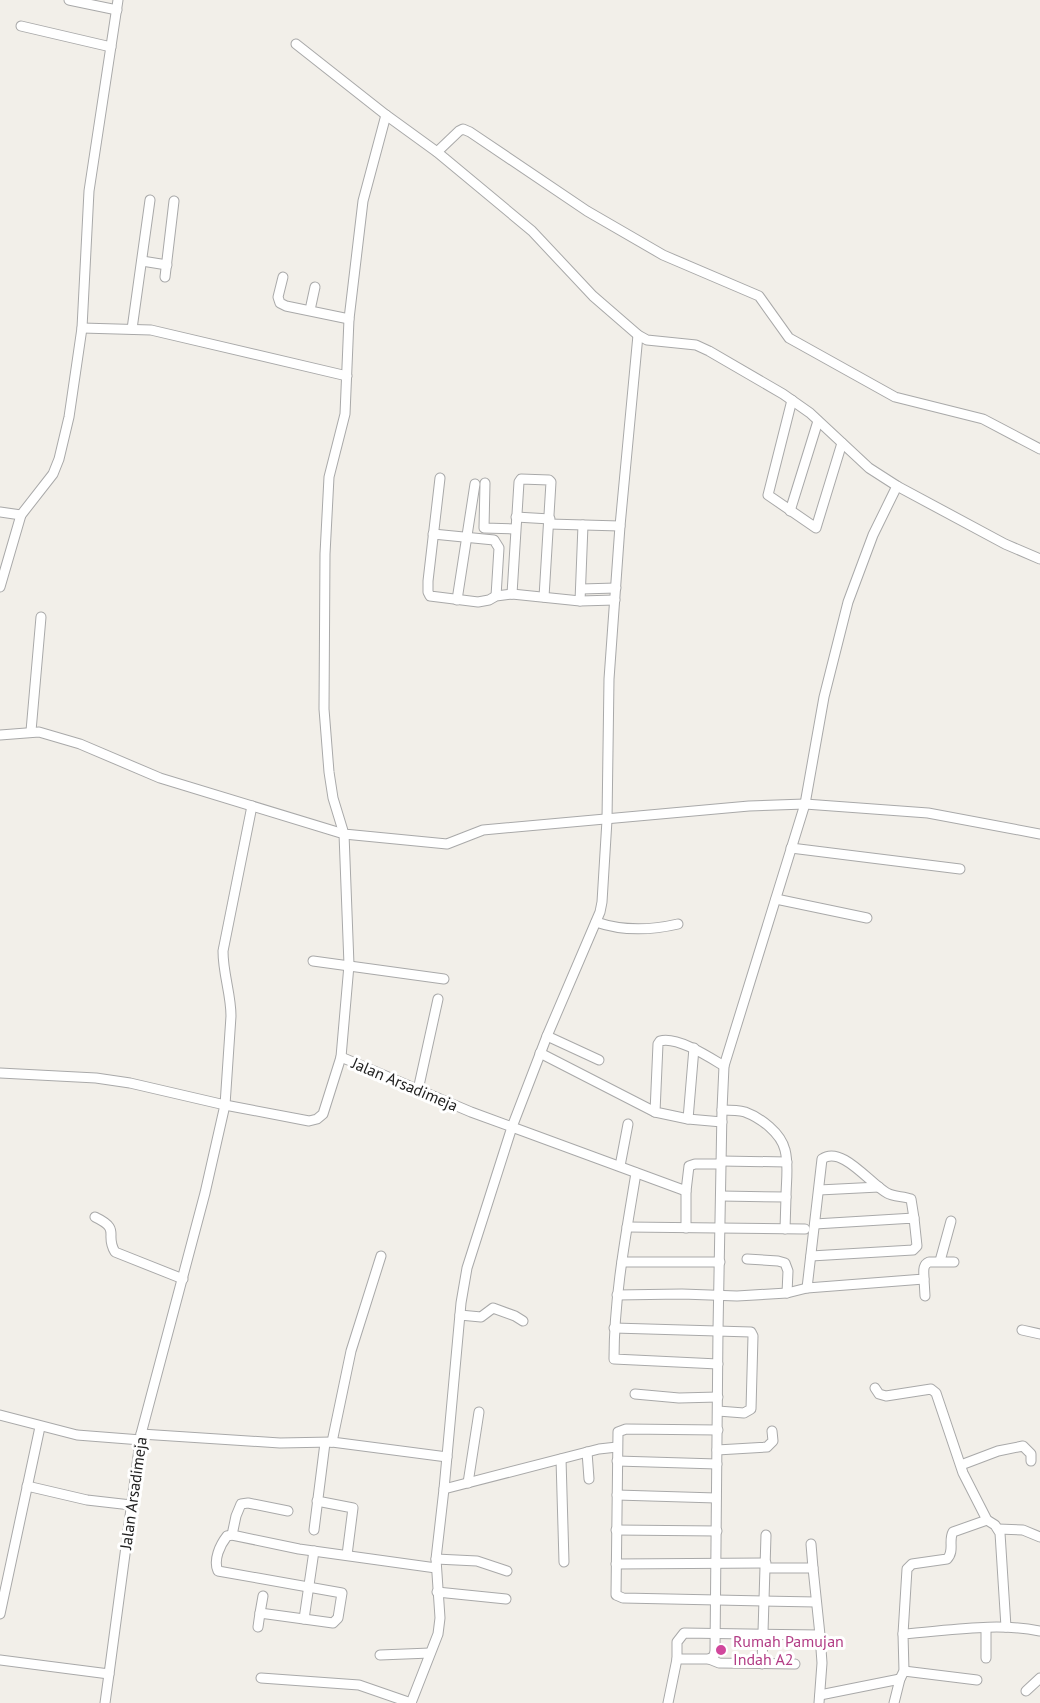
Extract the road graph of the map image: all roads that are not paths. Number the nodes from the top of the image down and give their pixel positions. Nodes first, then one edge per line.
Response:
1 (69, 0) edge
2 (118, 0) edge
3 (117, 10) junction
4 (21, 26) dead end
5 (296, 44) dead end
6 (111, 47) junction
7 (386, 115) junction
8 (437, 152) junction
9 (150, 200) dead end
10 (174, 201) dead end
11 (142, 261) junction
12 (167, 265) junction
13 (283, 277) dead end
14 (165, 278) dead end
15 (315, 287) dead end
16 (310, 310) junction
17 (349, 319) junction
18 (82, 328) junction
19 (132, 329) junction
20 (638, 335) junction
21 (347, 376) junction
22 (792, 400) junction
23 (818, 421) junction
24 (842, 443) junction
25 (1040, 448) edge
26 (440, 478) dead end
27 (485, 483) dead end
28 (475, 484) dead end
29 (897, 486) junction
30 (0, 512) edge
31 (790, 512) junction
32 (21, 515) junction
33 (516, 517) junction
34 (549, 521) junction
35 (583, 525) junction
36 (620, 526) junction
37 (515, 529) junction
38 (434, 534) junction
39 (467, 537) junction
40 (1040, 560) edge
41 (0, 587) edge
42 (616, 588) junction
43 (580, 589) junction
44 (512, 594) junction
45 (496, 596) junction
46 (544, 597) junction
47 (457, 600) junction
48 (615, 600) junction
49 (580, 601) junction
50 (41, 617) dead end
51 (31, 731) junction
52 (0, 735) edge
53 (805, 804) junction
54 (252, 806) junction
55 (607, 820) junction
56 (344, 834) junction
57 (1040, 834) edge
58 (791, 848) junction
59 (960, 869) dead end
60 (776, 899) junction
61 (867, 918) dead end
62 (596, 922) junction
63 (678, 924) dead end
64 (313, 961) dead end
65 (349, 965) junction
66 (444, 979) dead end
67 (438, 999) dead end
68 (547, 1036) junction
69 (694, 1048) junction
70 (540, 1053) junction
71 (342, 1057) junction
72 (599, 1060) dead end
73 (724, 1066) junction
74 (0, 1073) edge
75 (418, 1090) junction
76 (225, 1105) junction
77 (722, 1110) junction
78 (656, 1112) junction
79 (688, 1119) junction
80 (722, 1122) junction
81 (628, 1124) dead end
82 (512, 1126) junction
83 (787, 1162) junction
84 (721, 1163) junction
85 (620, 1166) junction
86 (636, 1173) junction
87 (879, 1187) junction
88 (819, 1190) junction
89 (686, 1191) junction
90 (721, 1196) junction
91 (786, 1197) junction
92 (95, 1217) dead end
93 (914, 1218) junction
94 (951, 1221) dead end
95 (815, 1224) junction
96 (627, 1227) junction
97 (686, 1228) junction
98 (721, 1229) junction
99 (785, 1229) junction
100 (805, 1229) dead end
101 (381, 1256) dead end
102 (811, 1256) junction
103 (747, 1260) dead end
104 (940, 1261) junction
105 (622, 1262) junction
106 (720, 1262) junction
107 (954, 1262) dead end
108 (183, 1279) junction
109 (924, 1279) junction
110 (807, 1288) junction
111 (787, 1293) junction
112 (617, 1295) junction
113 (720, 1296) junction
114 (925, 1296) dead end
115 (460, 1315) junction
116 (523, 1321) dead end
117 (614, 1328) junction
118 (1022, 1329) dead end
119 (718, 1330) junction
120 (1040, 1334) edge
121 (718, 1364) junction
122 (875, 1388) dead end
123 (634, 1394) dead end
124 (718, 1397) junction
125 (718, 1411) junction
126 (479, 1412) dead end
127 (0, 1415) edge
128 (40, 1427) junction
129 (718, 1430) junction
130 (772, 1431) dead end
131 (141, 1437) junction
132 (328, 1443) junction
133 (617, 1448) junction
134 (717, 1450) junction
135 (587, 1452) junction
136 (447, 1456) junction
137 (561, 1459) junction
138 (617, 1461) junction
139 (1031, 1461) dead end
140 (717, 1464) junction
141 (961, 1465) junction
142 (589, 1479) dead end
143 (468, 1483) junction
144 (27, 1486) junction
145 (444, 1489) junction
146 (617, 1495) junction
147 (716, 1498) junction
148 (317, 1501) junction
149 (131, 1505) junction
150 (288, 1511) dead end
151 (987, 1520) junction
152 (998, 1529) junction
153 (314, 1530) dead end
154 (616, 1530) junction
155 (717, 1530) junction
156 (232, 1535) junction
157 (766, 1536) dead end
158 (1040, 1537) edge
159 (810, 1544) dead end
160 (314, 1551) junction
161 (347, 1555) junction
162 (564, 1562) dead end
163 (436, 1563) junction
164 (717, 1563) junction
165 (616, 1564) junction
166 (766, 1566) junction
167 (813, 1568) junction
168 (507, 1571) dead end
169 (308, 1586) junction
170 (437, 1592) junction
171 (263, 1596) dead end
172 (506, 1599) dead end
173 (717, 1600) junction
174 (766, 1600) junction
175 (816, 1602) junction
176 (260, 1613) junction
177 (0, 1614) edge
178 (304, 1618) junction
179 (258, 1628) dead end
180 (986, 1628) junction
181 (1006, 1628) junction
182 (1040, 1631) edge
183 (716, 1634) junction
184 (764, 1634) junction
185 (903, 1634) junction
186 (820, 1635) junction
187 (430, 1653) junction
188 (380, 1654) dead end
189 (986, 1658) dead end
190 (677, 1659) junction
191 (709, 1659) junction
192 (0, 1660) edge
193 (762, 1664) junction
194 (795, 1664) dead end
195 (109, 1674) junction
196 (902, 1675) junction
197 (261, 1678) dead end
198 (1040, 1678) edge
199 (977, 1680) dead end
200 (1026, 1691) dead end
201 (820, 1699) edge
202 (105, 1703) edge
203 (411, 1703) edge
204 (668, 1703) edge
205 (894, 1703) edge

1 - 3 street
2 - 3 street
3 - 6 street
4 - 6 street
5 - 7 street
6 - 18 street
7 - 8 street
7 - 17 street
8 - 20 street
8 - 25 street
9 - 11 street
10 - 12 street
11 - 12 street
11 - 19 street
12 - 14 street
13 - 16 street
15 - 16 street
16 - 17 street
17 - 21 street
18 - 19 street
18 - 32 street
19 - 21 street
20 - 22 street
20 - 36 street
21 - 56 street
22 - 23 street
22 - 31 street
23 - 24 street
23 - 31 street
24 - 29 street
24 - 31 street
26 - 38 street
27 - 37 street
28 - 39 street
29 - 40 street
29 - 53 street
30 - 32 street
32 - 41 street
33 - 34 street
33 - 34 street
33 - 37 street
34 - 35 street
34 - 46 street
35 - 36 street
35 - 43 street
36 - 42 street
37 - 44 street
38 - 39 street
38 - 47 street
39 - 45 street
39 - 47 street
42 - 43 street
42 - 48 street
43 - 49 street
44 - 45 street
44 - 46 street
45 - 47 street
46 - 49 street
48 - 49 street
48 - 55 street
50 - 51 street
51 - 52 street
51 - 54 street
53 - 55 street
53 - 57 street
53 - 58 street
54 - 56 street
54 - 76 street
55 - 56 street
55 - 62 street
56 - 65 street
58 - 59 street
58 - 60 street
60 - 61 street
60 - 73 street
62 - 63 street
62 - 68 street
64 - 65 street
65 - 66 street
65 - 71 street
67 - 75 street
68 - 70 street
68 - 72 street
69 - 73 street
69 - 78 street
69 - 79 street
70 - 78 street
70 - 82 street
71 - 75 street, Jalan Arsadimeja
71 - 76 street, Jalan Arsadimeja
73 - 77 street
74 - 76 street
75 - 82 street, Jalan Arsadimeja
76 - 108 street, Jalan Arsadimeja
77 - 80 street
77 - 83 street
78 - 79 street
79 - 80 street
80 - 84 street
81 - 85 street
82 - 85 street, Jalan Arsadimeja
82 - 115 street
83 - 84 street
83 - 91 street
84 - 89 street
84 - 90 street
85 - 86 street, Jalan Arsadimeja
86 - 89 street, Jalan Arsadimeja
86 - 96 street
87 - 88 street
87 - 88 street
87 - 93 street
88 - 95 street
89 - 97 street
90 - 91 street
90 - 98 street
91 - 99 street
92 - 108 street
93 - 95 street
93 - 102 street
94 - 104 street
95 - 102 street
96 - 97 street
96 - 105 street
97 - 98 street
98 - 99 street
98 - 106 street
99 - 100 street
101 - 132 street
102 - 110 street
103 - 111 street
104 - 107 street
104 - 109 street
105 - 106 street
105 - 112 street
106 - 113 street
108 - 131 street, Jalan Arsadimeja
109 - 110 street
109 - 114 street
110 - 111 street
111 - 113 street
112 - 113 street
112 - 117 street
113 - 119 street
115 - 116 street
115 - 136 street
117 - 119 street
117 - 121 street
118 - 120 street
119 - 121 street
119 - 125 street
121 - 124 street
122 - 141 street
123 - 124 street
124 - 125 street
125 - 129 street
126 - 143 street
127 - 128 street
128 - 131 street
128 - 144 street
129 - 133 street
129 - 134 street
130 - 134 street
131 - 132 street
131 - 149 street, Jalan Arsadimeja
132 - 136 street
132 - 148 street
133 - 135 street
133 - 138 street
134 - 140 street
135 - 137 street
135 - 142 street
136 - 145 street
137 - 143 street
137 - 162 street
138 - 140 street
138 - 146 street
139 - 141 street
140 - 147 street
141 - 151 street
143 - 145 street
144 - 149 street
144 - 177 street
145 - 163 street
146 - 147 street
146 - 154 street
147 - 155 street
148 - 153 street
148 - 161 street
149 - 195 street, Jalan Arsadimeja
150 - 156 street
151 - 152 street
151 - 185 street
152 - 158 street
152 - 181 street
154 - 155 street
154 - 165 street
155 - 164 street
156 - 160 street
156 - 169 street
157 - 166 street
159 - 167 street
160 - 161 street
160 - 169 street
161 - 163 street
163 - 168 street
163 - 170 street
164 - 165 street
164 - 166 street
164 - 173 street
165 - 173 street
166 - 167 street
166 - 174 street
167 - 175 street
169 - 178 street
169 - 178 street
170 - 172 street
170 - 187 street
171 - 176 street
173 - 174 street
173 - 183 street
174 - 175 street
174 - 184 street
175 - 186 street
176 - 178 street
176 - 179 street
180 - 181 street
180 - 185 street
180 - 189 street
181 - 182 street
183 - 184 street
183 - 190 street
183 - 191 street
184 - 186 street
184 - 193 street
185 - 196 street
186 - 201 street
187 - 188 street
187 - 203 street
190 - 191 street
190 - 204 street
191 - 193 street
192 - 195 street
193 - 194 street
195 - 202 street, Jalan Arsadimeja
196 - 199 street
196 - 201 street
196 - 205 street
197 - 203 street
198 - 200 street

